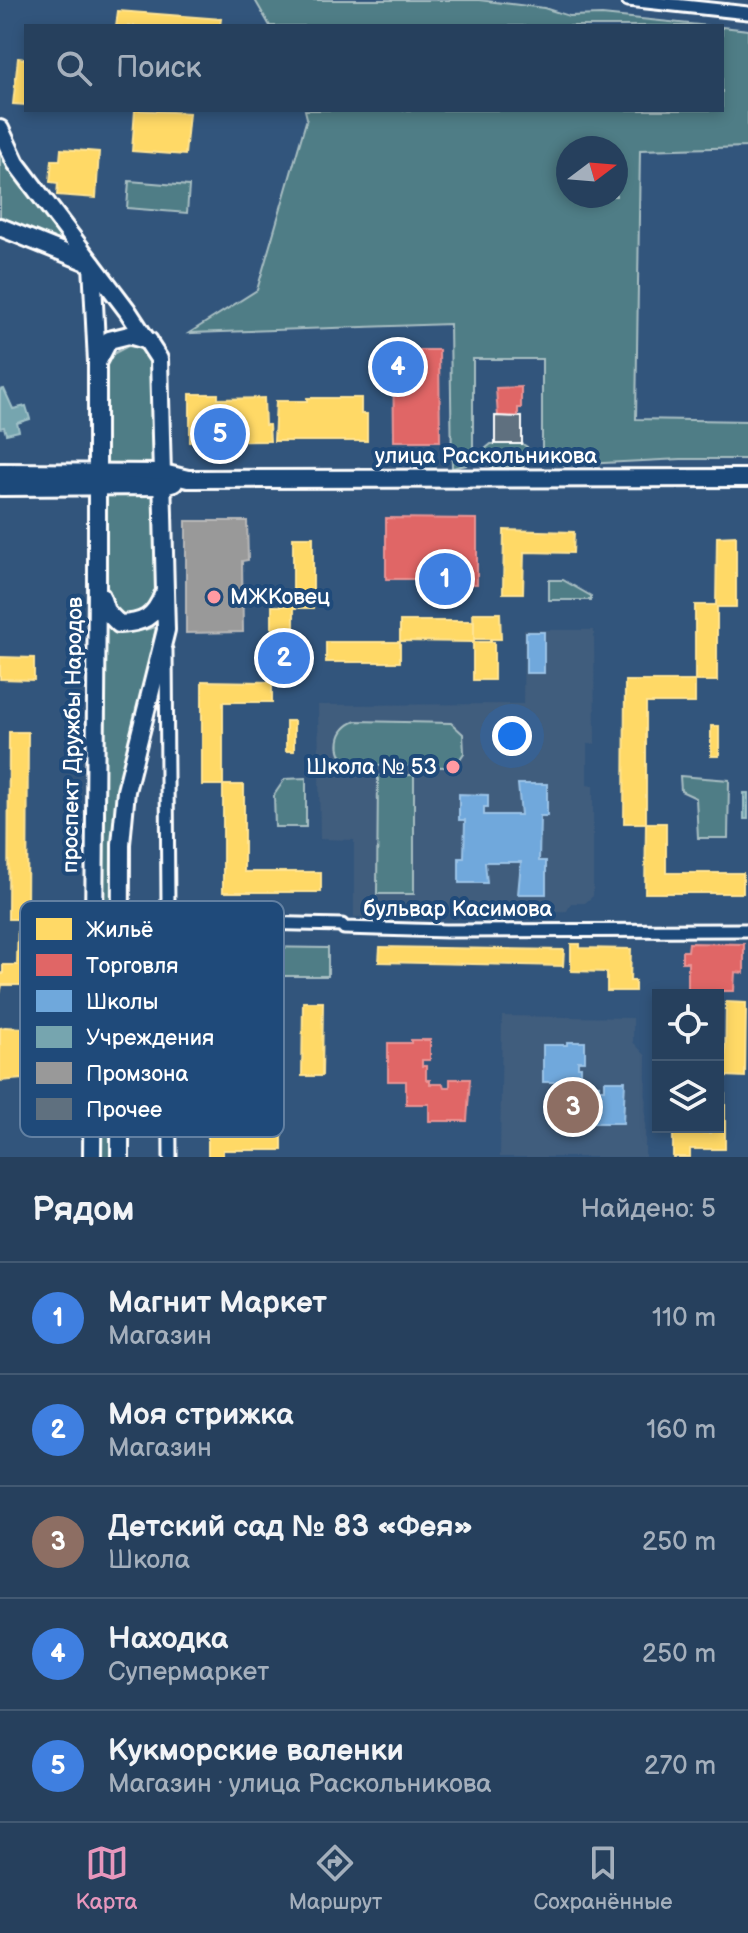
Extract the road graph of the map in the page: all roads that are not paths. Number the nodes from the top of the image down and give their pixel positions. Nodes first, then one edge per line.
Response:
1 (628, 0) edge
2 (748, 13) edge
3 (0, 129) edge
4 (0, 227) edge
5 (92, 264) junction
6 (149, 341) junction
7 (97, 362) junction
8 (0, 472) edge
9 (748, 478) edge
10 (96, 480) junction
11 (164, 480) junction
12 (0, 487) edge
13 (97, 587) junction
14 (165, 589) junction
15 (166, 630) junction
16 (94, 901) edge
17 (121, 901) edge
18 (170, 901) edge
19 (284, 924) edge
20 (748, 930) edge
21 (92, 1137) edge
22 (120, 1137) edge
23 (92, 1157) edge
24 (120, 1157) edge

1 - 2 street
3 - 5 street
4 - 5 street
5 - 6 street
5 - 7 street, проспект Дружбы Народов
6 - 7 street
6 - 11 street
7 - 10 street, проспект Дружбы Народов
8 - 10 street
9 - 11 street, улица Раскольникова
10 - 11 street, улица Раскольникова
10 - 12 street
10 - 13 street, проспект Дружбы Народов
11 - 14 street
13 - 14 street
13 - 16 street, проспект Дружбы Народов
14 - 15 street
15 - 17 street
15 - 18 street
19 - 20 street, бульвар Касимова
21 - 23 street, проспект Дружбы Народов
22 - 24 street

